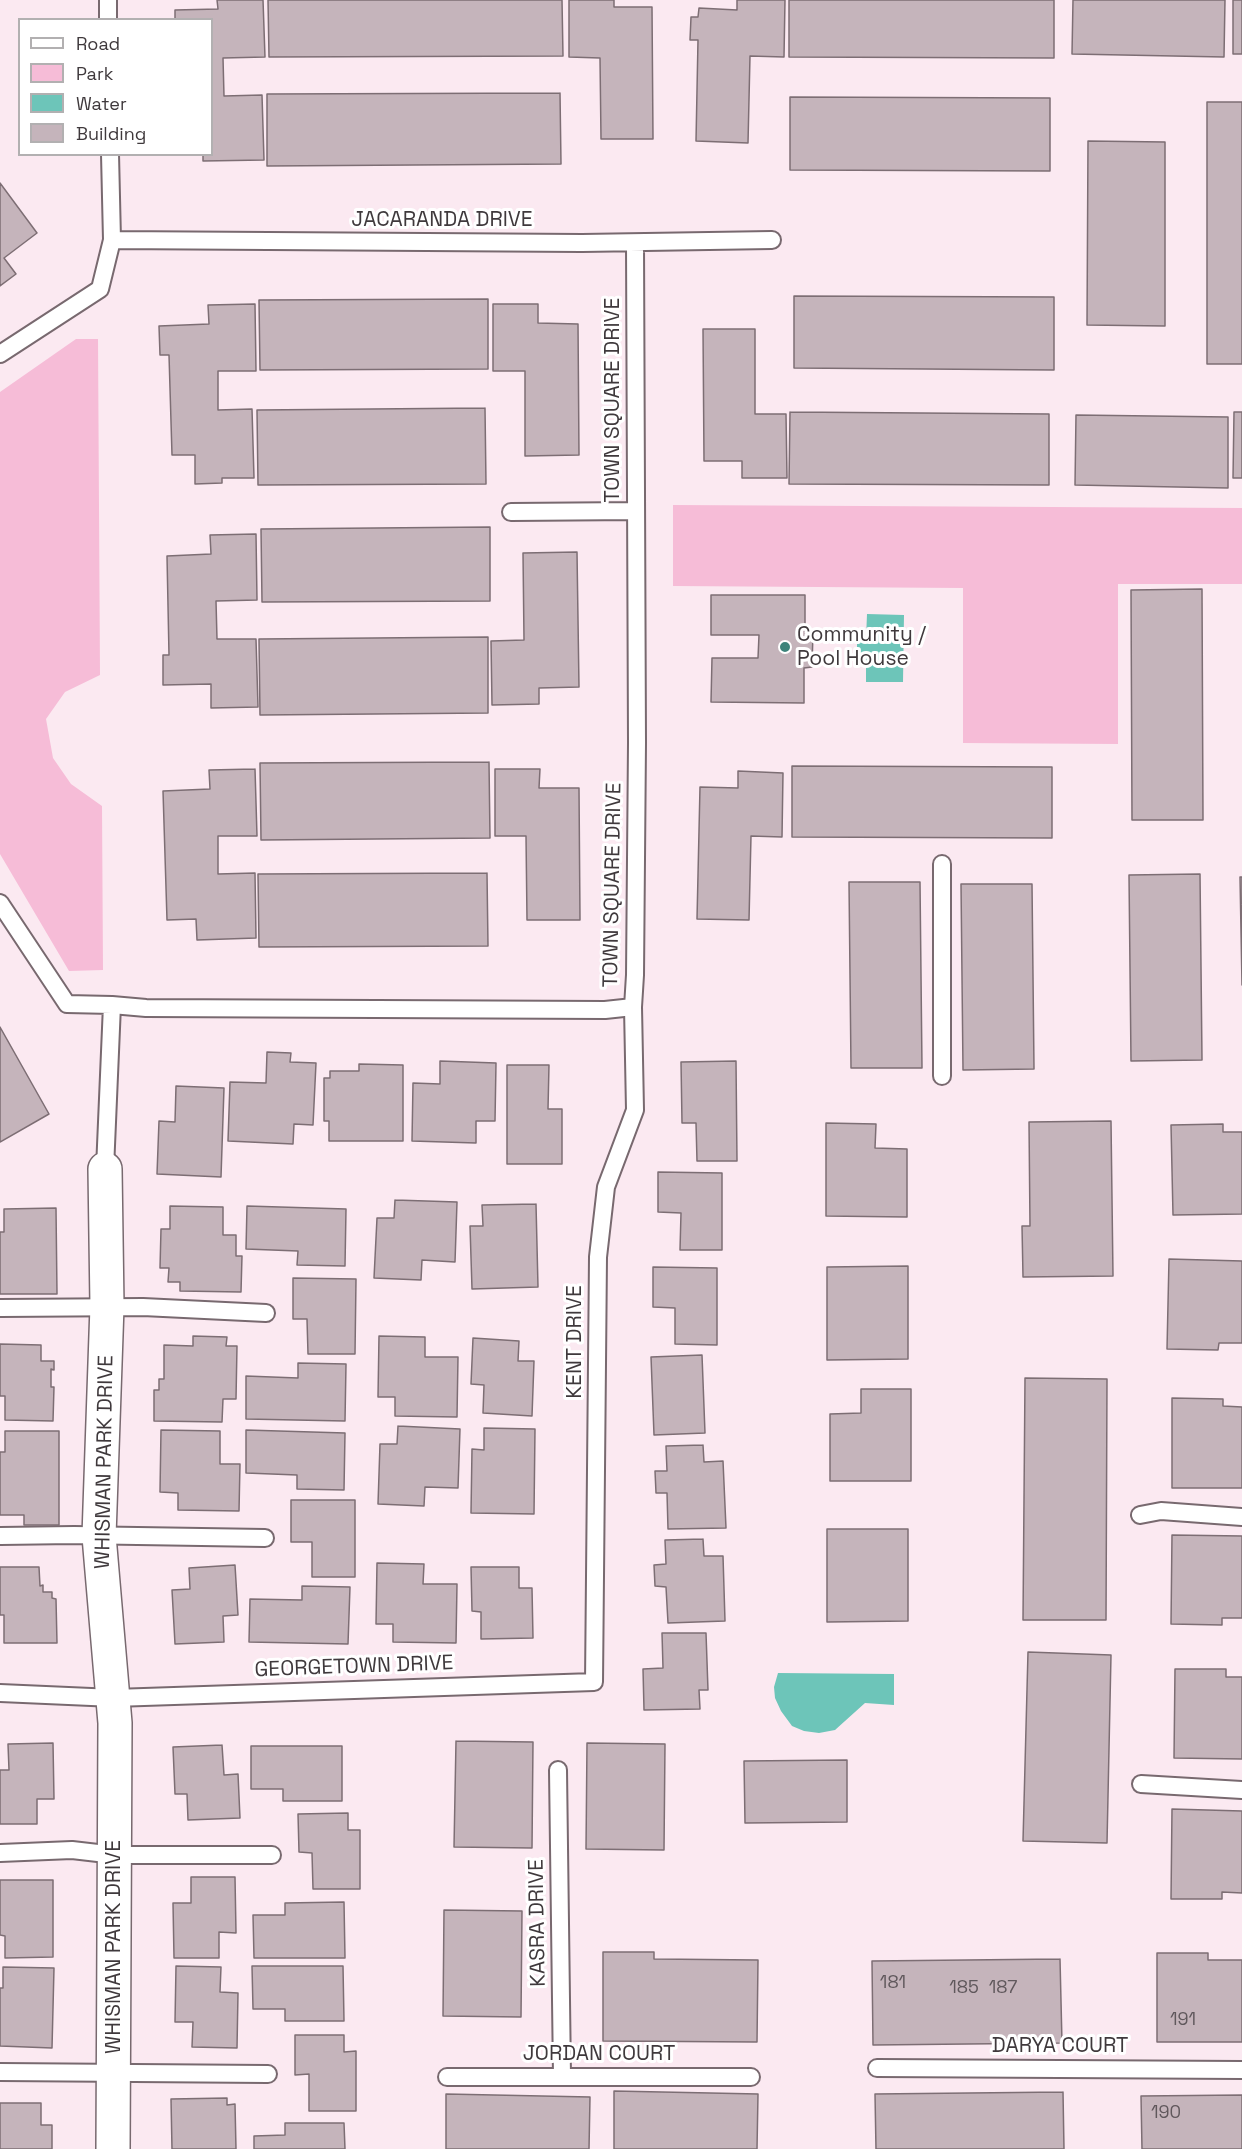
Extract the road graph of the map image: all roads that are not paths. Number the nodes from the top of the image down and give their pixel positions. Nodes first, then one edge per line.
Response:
1 (108, 0) edge
2 (108, 18) edge
3 (110, 156) edge
4 (112, 240) junction
5 (772, 240) dead end
6 (635, 243) junction
7 (0, 354) edge
8 (511, 512) dead end
9 (636, 512) junction
10 (942, 864) dead end
11 (2, 906) edge
12 (112, 1005) junction
13 (633, 1007) junction
14 (942, 1076) dead end
15 (105, 1169) joint
16 (107, 1306) junction
17 (0, 1308) edge
18 (266, 1313) dead end
19 (1140, 1515) dead end
20 (1242, 1517) edge
21 (0, 1536) edge
22 (99, 1536) junction
23 (265, 1538) dead end
24 (594, 1682) joint
25 (0, 1693) edge
26 (114, 1698) junction
27 (558, 1770) dead end
28 (1141, 1784) dead end
29 (1242, 1790) edge
30 (0, 1853) edge
31 (272, 1854) dead end
32 (115, 1855) junction
33 (877, 2068) dead end
34 (1242, 2070) edge
35 (0, 2072) edge
36 (114, 2073) junction
37 (268, 2074) dead end
38 (562, 2076) junction
39 (447, 2077) dead end
40 (751, 2078) dead end
41 (113, 2149) edge

1 - 2 lane
3 - 4 lane
4 - 6 lane, JACARANDA DRIVE
4 - 7 lane
5 - 6 lane, JACARANDA DRIVE
6 - 9 lane, TOWN SQUARE DRIVE
8 - 9 lane
9 - 13 lane, TOWN SQUARE DRIVE
10 - 14 lane
11 - 12 lane
12 - 13 lane, TOWN SQUARE DRIVE
12 - 15 lane, WHISMAN PARK DRIVE
13 - 24 lane, KENT DRIVE
15 - 16 street, WHISMAN PARK DRIVE
16 - 17 lane
16 - 18 lane
16 - 22 street, WHISMAN PARK DRIVE
19 - 20 lane
21 - 22 lane
22 - 23 lane
22 - 26 street, WHISMAN PARK DRIVE
24 - 26 lane, GEORGETOWN DRIVE
25 - 26 lane, GEORGETOWN DRIVE
26 - 32 street, WHISMAN PARK DRIVE
27 - 38 lane, KASRA DRIVE
28 - 29 lane
30 - 32 lane
31 - 32 lane
32 - 36 street, WHISMAN PARK DRIVE
33 - 34 lane, DARYA COURT
35 - 36 lane
36 - 37 lane
36 - 41 street, WHISMAN PARK DRIVE
38 - 39 lane, JORDAN COURT
38 - 40 lane, JORDAN COURT

